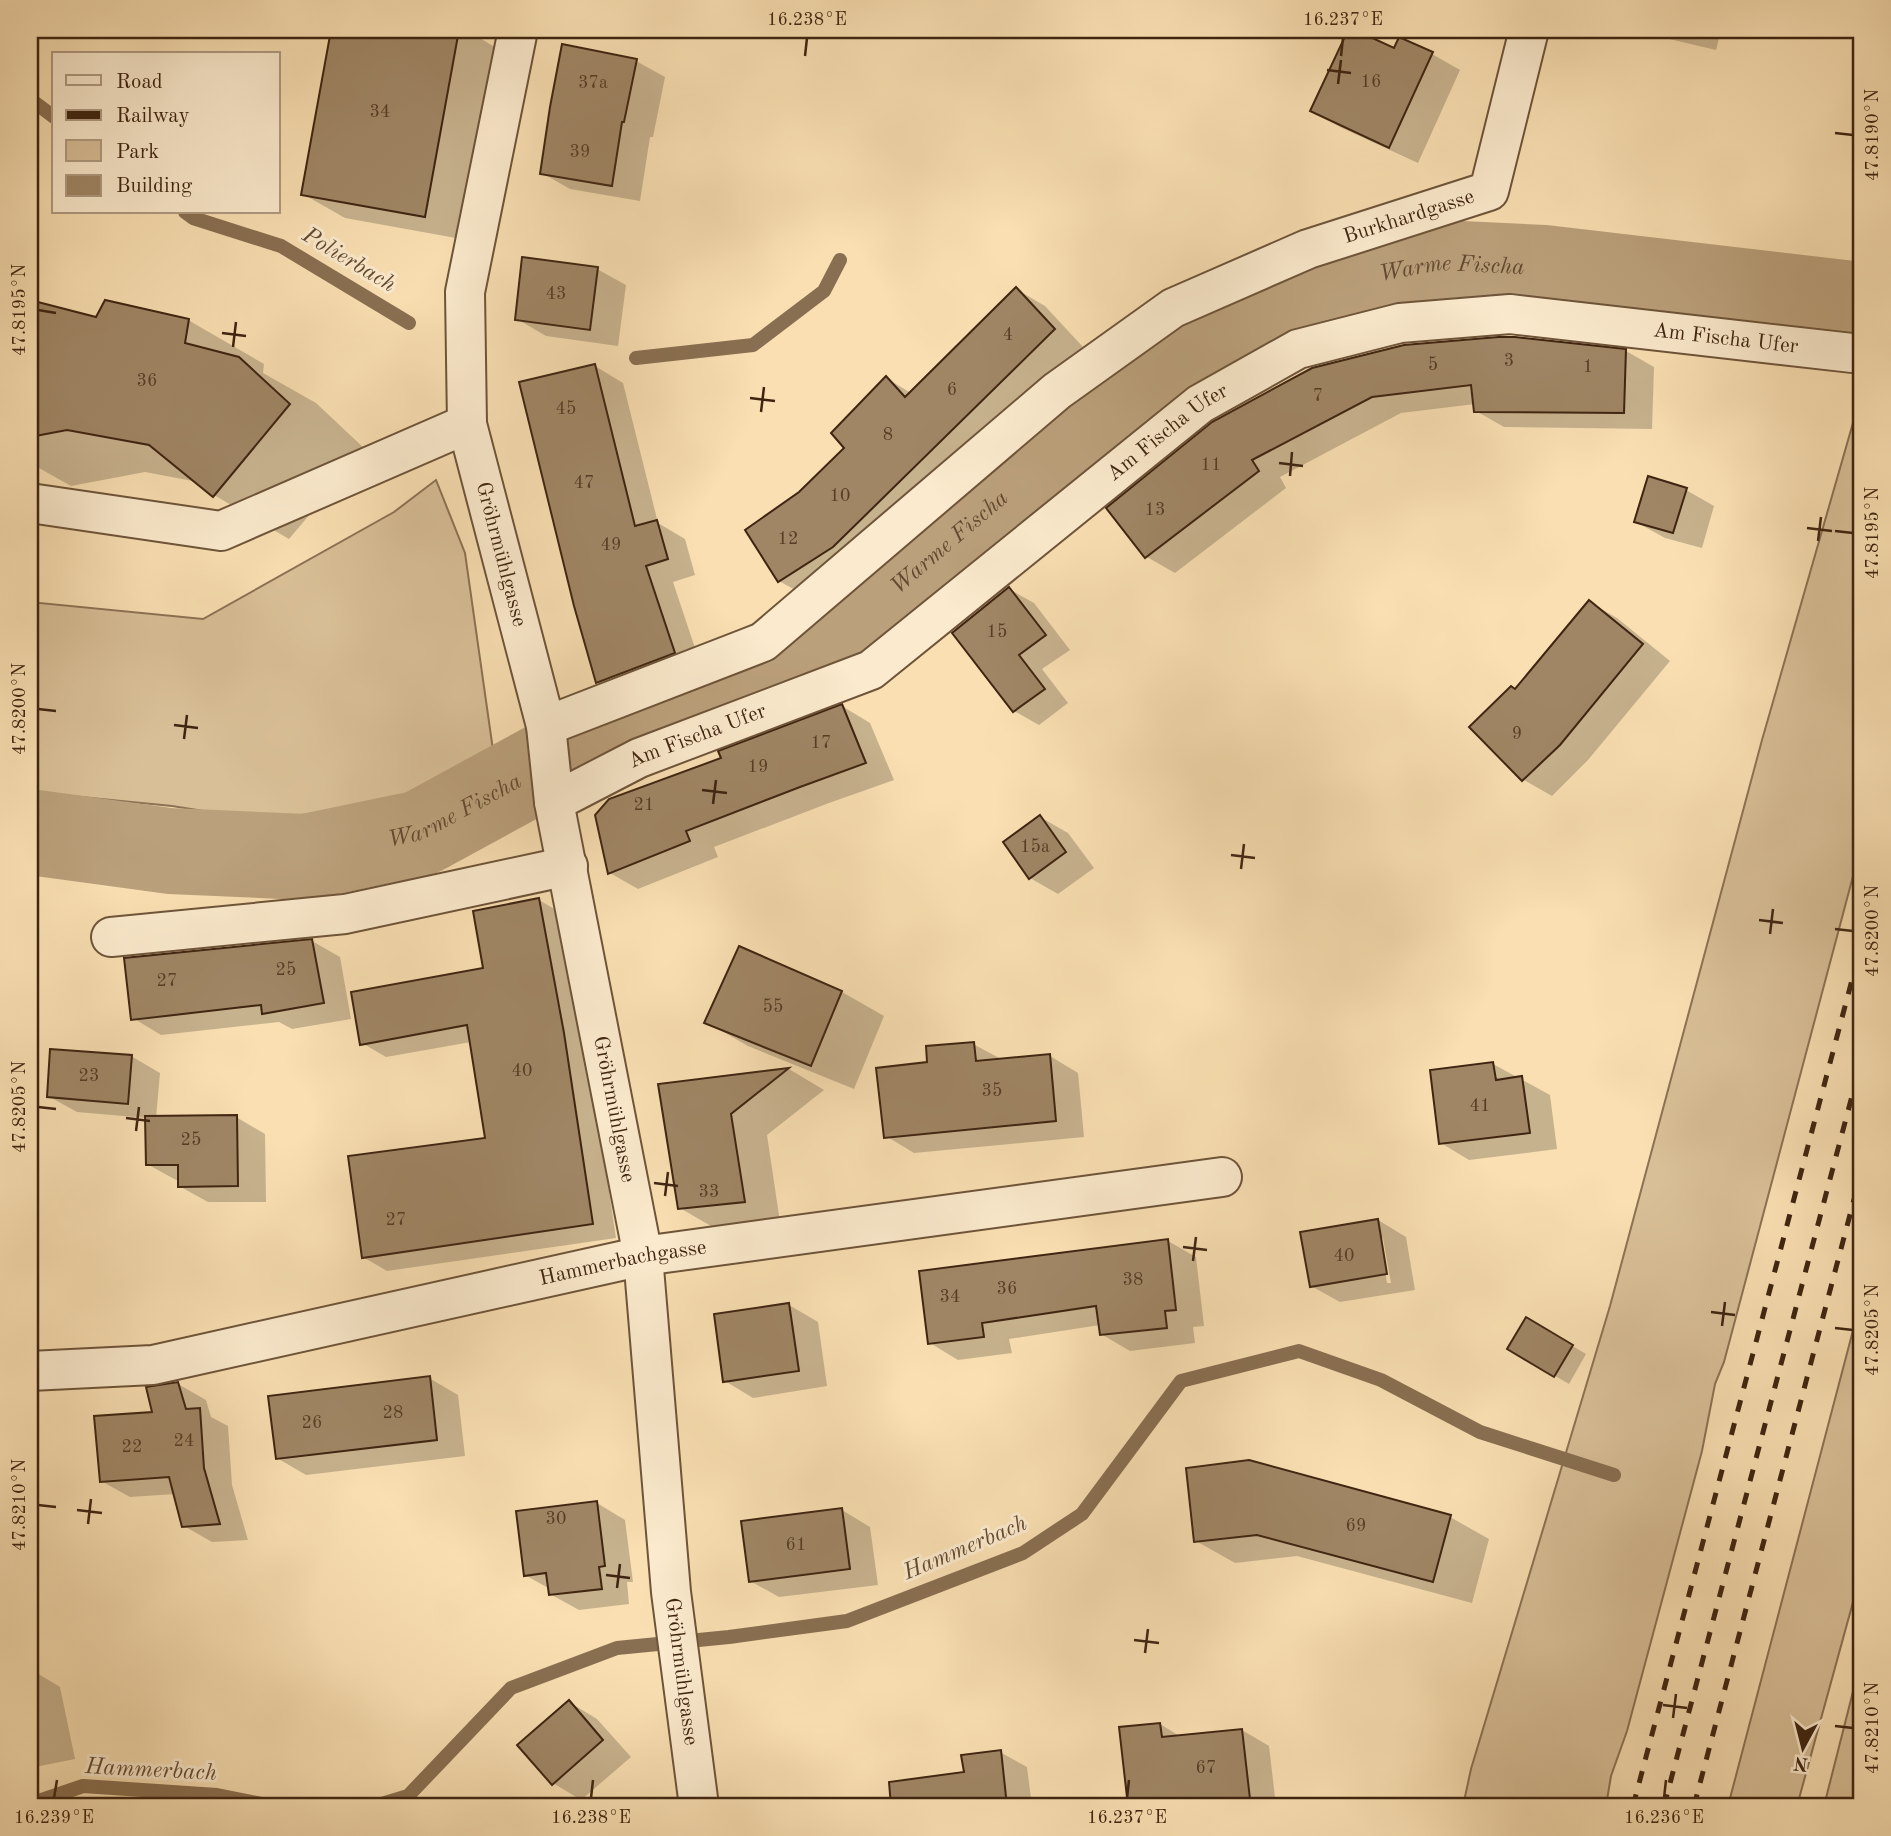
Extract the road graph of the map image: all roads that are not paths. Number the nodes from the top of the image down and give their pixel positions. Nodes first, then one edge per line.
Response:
1 (519, 30) edge
2 (1529, 30) edge
3 (1861, 354) edge
4 (467, 424) junction
5 (30, 503) edge
6 (546, 726) junction
7 (554, 802) junction
8 (568, 866) junction
9 (111, 937) dead end
10 (1222, 1177) dead end
11 (643, 1256) junction
12 (30, 1371) edge
13 (699, 1806) edge

1 - 4 street, Gröhrmühlgasse
2 - 6 street, Burkhardgasse
3 - 7 street, Am Fischa Ufer
4 - 5 street
4 - 6 street, Gröhrmühlgasse
6 - 7 street, Gröhrmühlgasse
7 - 8 street, Gröhrmühlgasse
8 - 9 street
8 - 11 street, Gröhrmühlgasse
10 - 11 street, Hammerbachgasse
11 - 12 street, Hammerbachgasse
11 - 13 street, Gröhrmühlgasse

